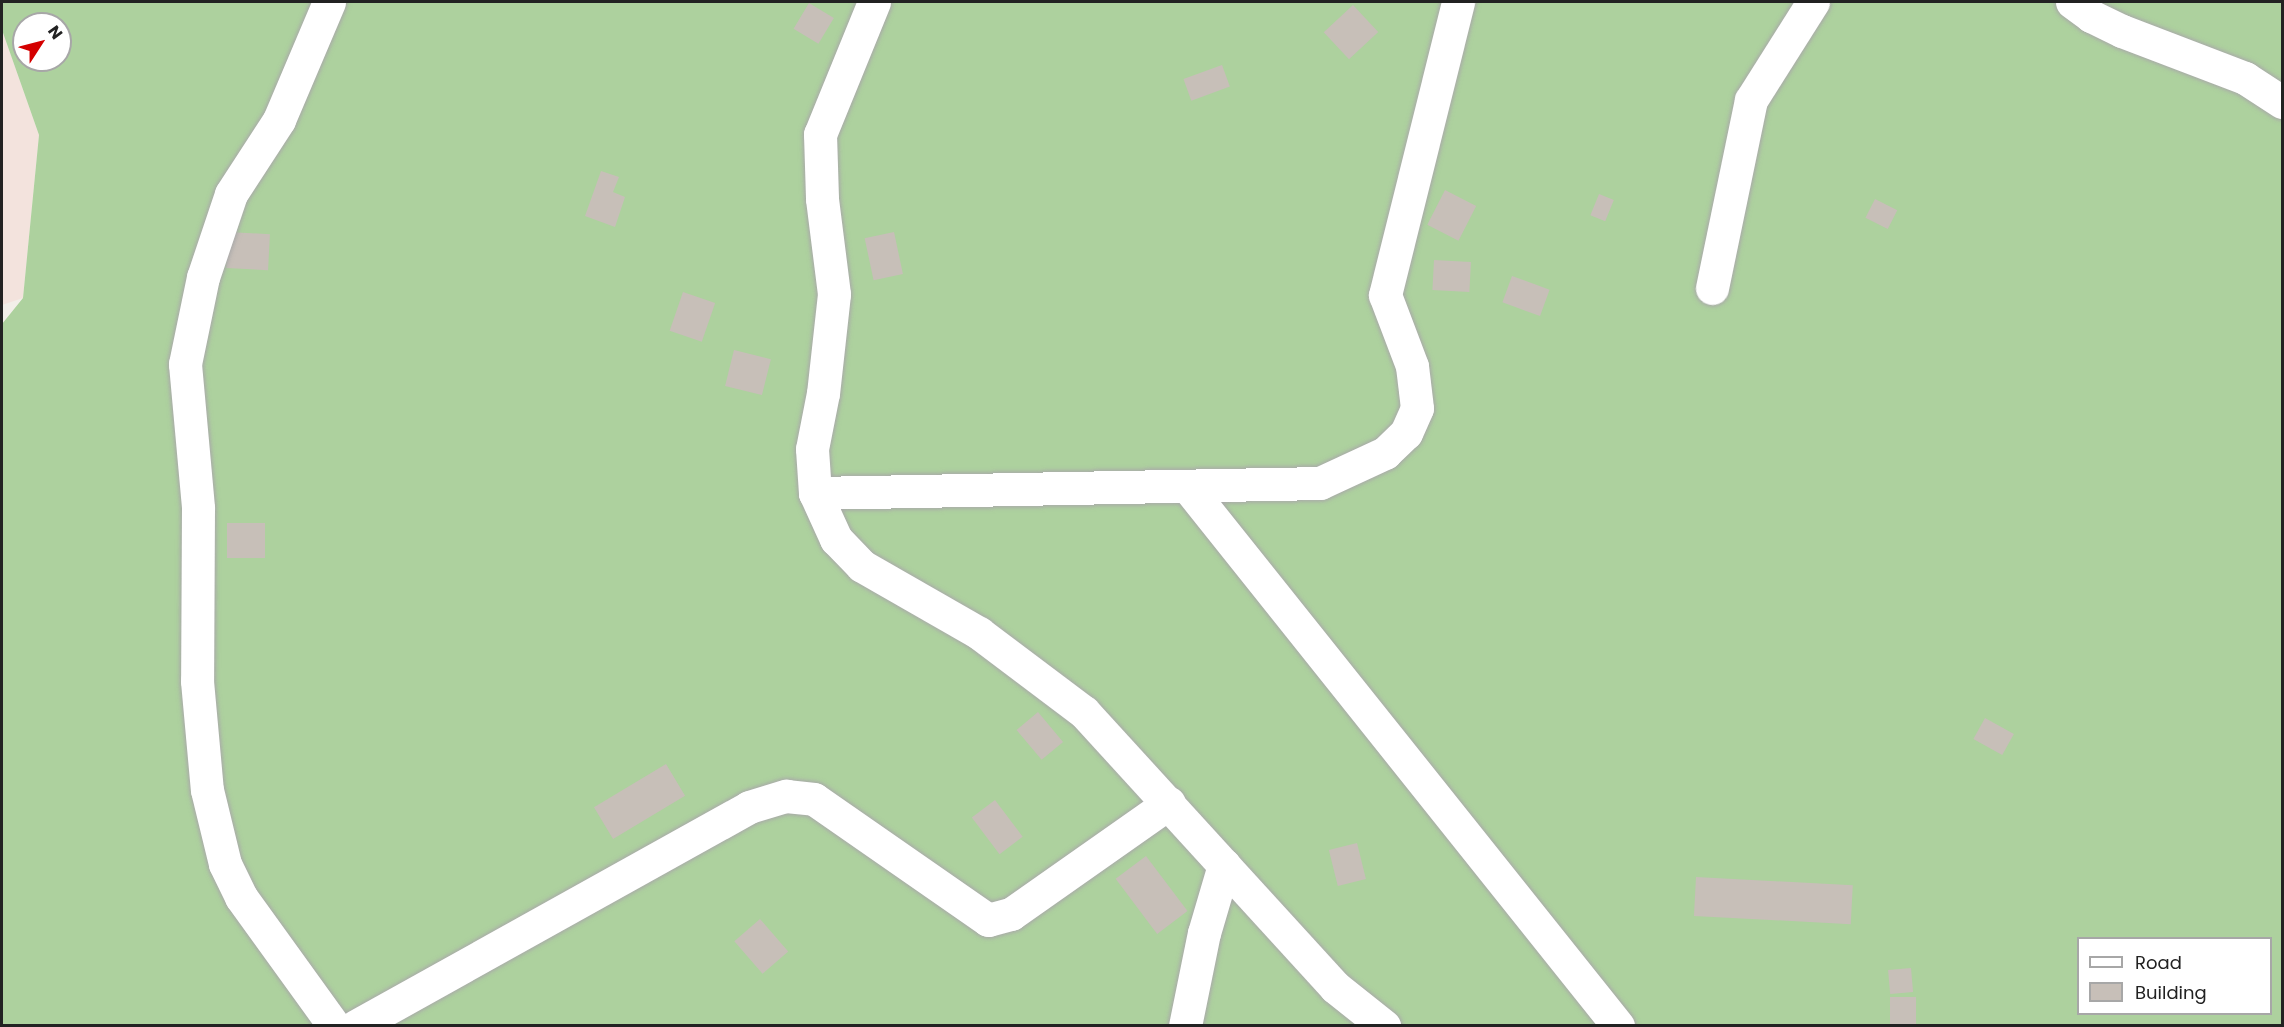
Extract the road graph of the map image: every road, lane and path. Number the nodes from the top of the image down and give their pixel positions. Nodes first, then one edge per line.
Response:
1 (329, 2) edge
2 (874, 2) edge
3 (1458, 2) edge
4 (1813, 2) edge
5 (2072, 2) edge
6 (2283, 102) edge
7 (1712, 288) dead end
8 (1187, 486) junction
9 (815, 493) junction
10 (1169, 803) junction
11 (1224, 865) junction
12 (334, 1026) edge
13 (356, 1026) edge
14 (1185, 1026) edge
15 (1384, 1026) edge
16 (1618, 1026) edge

1 - 12 street
2 - 9 street
3 - 8 street
4 - 7 street
5 - 6 street
8 - 9 street
8 - 16 street
9 - 10 street
10 - 11 street
10 - 13 street
11 - 14 street
11 - 15 street

